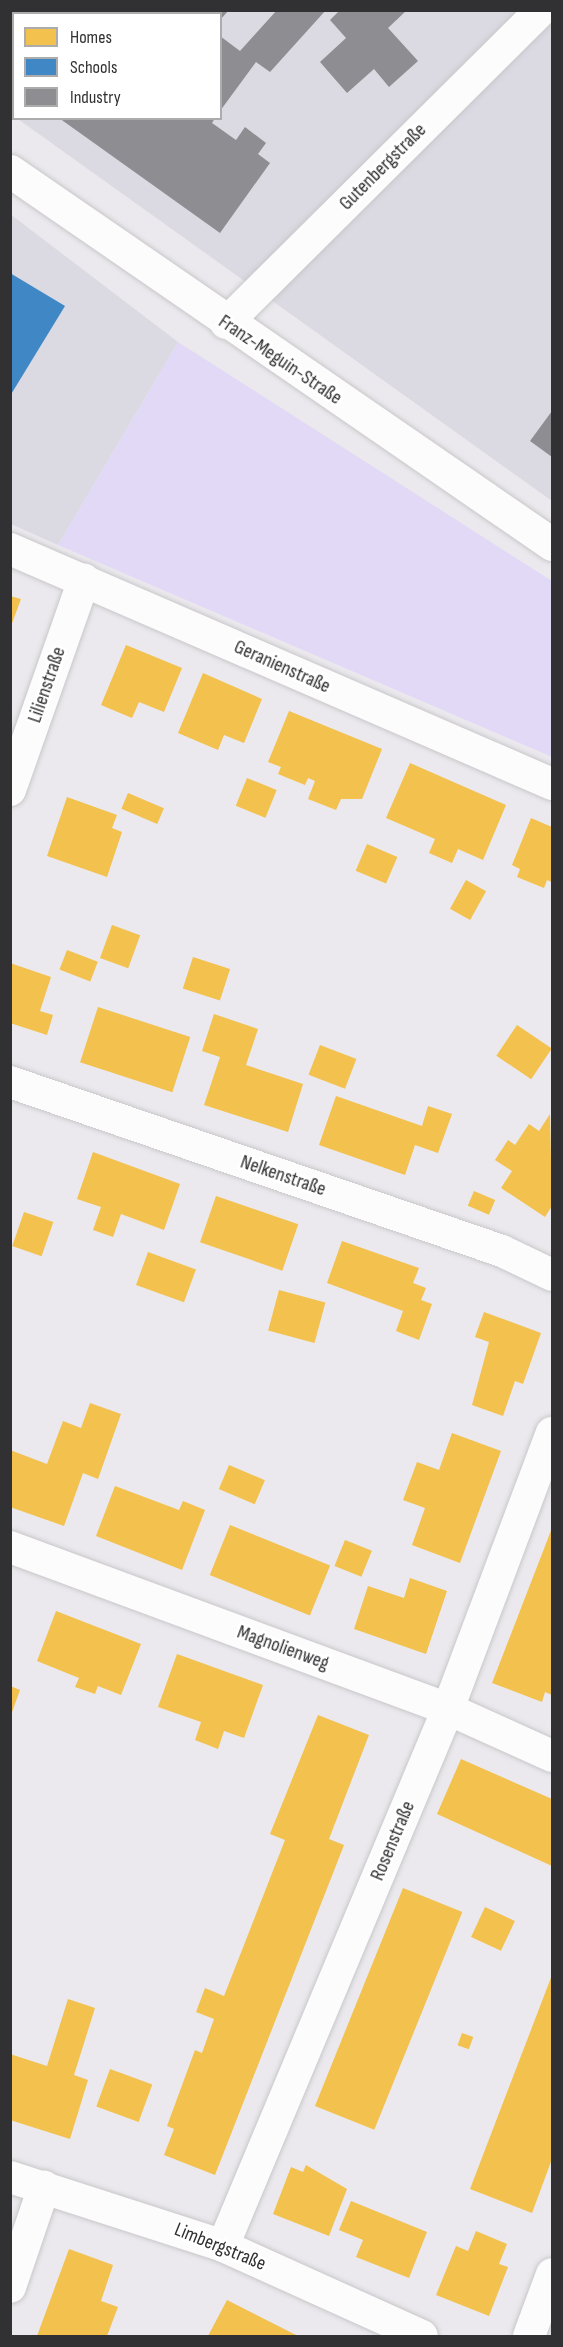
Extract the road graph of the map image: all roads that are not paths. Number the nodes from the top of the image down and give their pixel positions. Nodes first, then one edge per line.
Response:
1 (542, 10) edge
2 (10, 171) edge
3 (225, 323) junction
4 (552, 544) edge
5 (10, 549) edge
6 (84, 580) junction
7 (552, 784) edge
8 (10, 790) edge
9 (10, 1082) edge
10 (552, 1275) edge
11 (552, 1433) edge
12 (10, 1546) edge
13 (448, 1709) junction
14 (552, 1756) edge
15 (10, 2177) edge
16 (44, 2187) junction
17 (223, 2246) junction
18 (552, 2274) edge
19 (10, 2287) edge
20 (422, 2337) edge
21 (529, 2337) edge

1 - 3 street, Gutenbergstraße
2 - 3 street, Franz-Meguin-Straße
3 - 4 street, Franz-Meguin-Straße
5 - 6 street, Geranienstraße
6 - 7 street, Geranienstraße
6 - 8 street, Lilienstraße
9 - 10 street, Nelkenstraße
11 - 13 street, Rosenstraße
12 - 13 street, Magnolienweg
13 - 14 street, Magnolienweg
13 - 17 street, Rosenstraße
15 - 16 street, Limbergstraße
16 - 17 street, Limbergstraße
16 - 19 street
17 - 20 street, Limbergstraße
18 - 21 street

